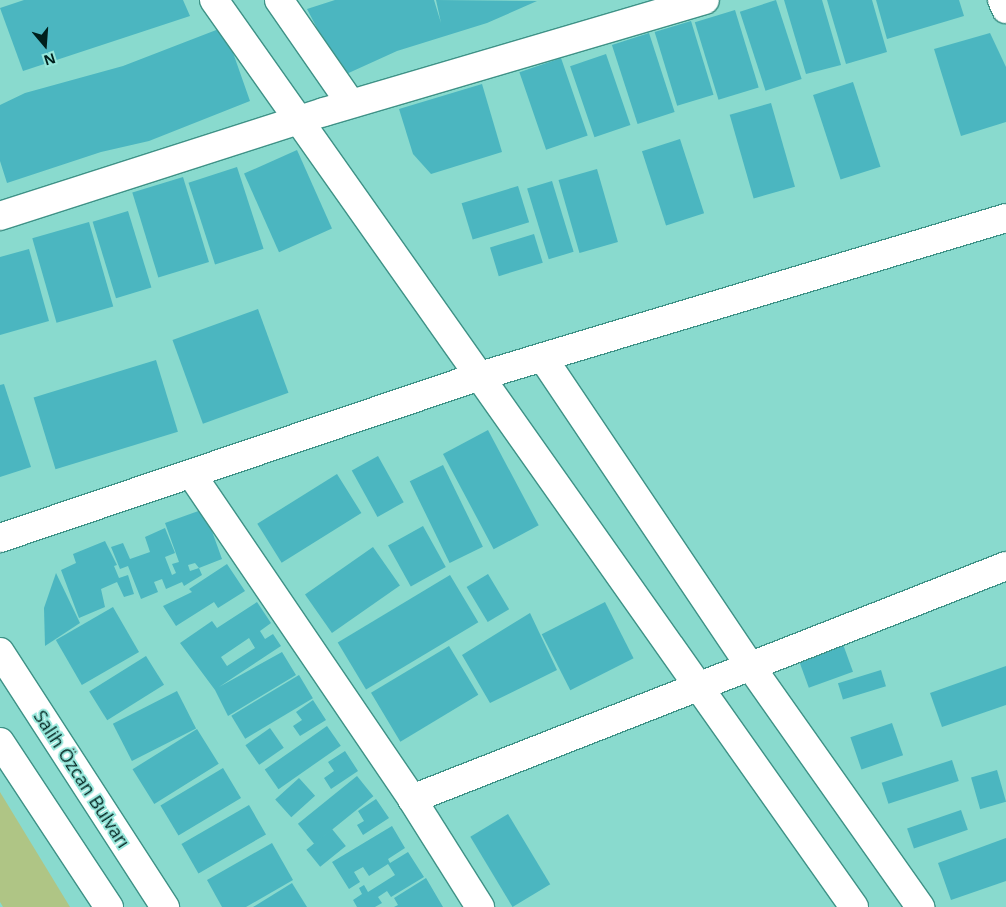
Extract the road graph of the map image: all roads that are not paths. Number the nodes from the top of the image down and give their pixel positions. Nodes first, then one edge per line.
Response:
1 (214, 0) edge
2 (279, 0) edge
3 (705, 0) edge
4 (1002, 0) edge
5 (1006, 9) edge
6 (351, 104) junction
7 (300, 120) junction
8 (0, 216) edge
9 (1006, 218) edge
10 (543, 358) junction
11 (480, 376) junction
12 (192, 475) junction
13 (0, 538) edge
14 (1006, 566) edge
15 (0, 652) edge
16 (750, 667) junction
17 (696, 688) junction
18 (0, 742) edge
19 (412, 799) junction
20 (109, 907) edge
21 (165, 907) edge
22 (480, 907) edge
23 (854, 907) edge
24 (920, 907) edge

1 - 7 street
2 - 6 street
3 - 6 street
4 - 5 street
6 - 7 street
7 - 8 street
7 - 11 street
9 - 10 street
10 - 11 street
10 - 16 street
11 - 12 street
11 - 17 street
12 - 13 street
12 - 19 street
14 - 16 street
15 - 21 street, Salih Özcan Bulvarı
16 - 17 street
16 - 24 street
17 - 19 street
17 - 23 street
18 - 20 street
19 - 22 street

